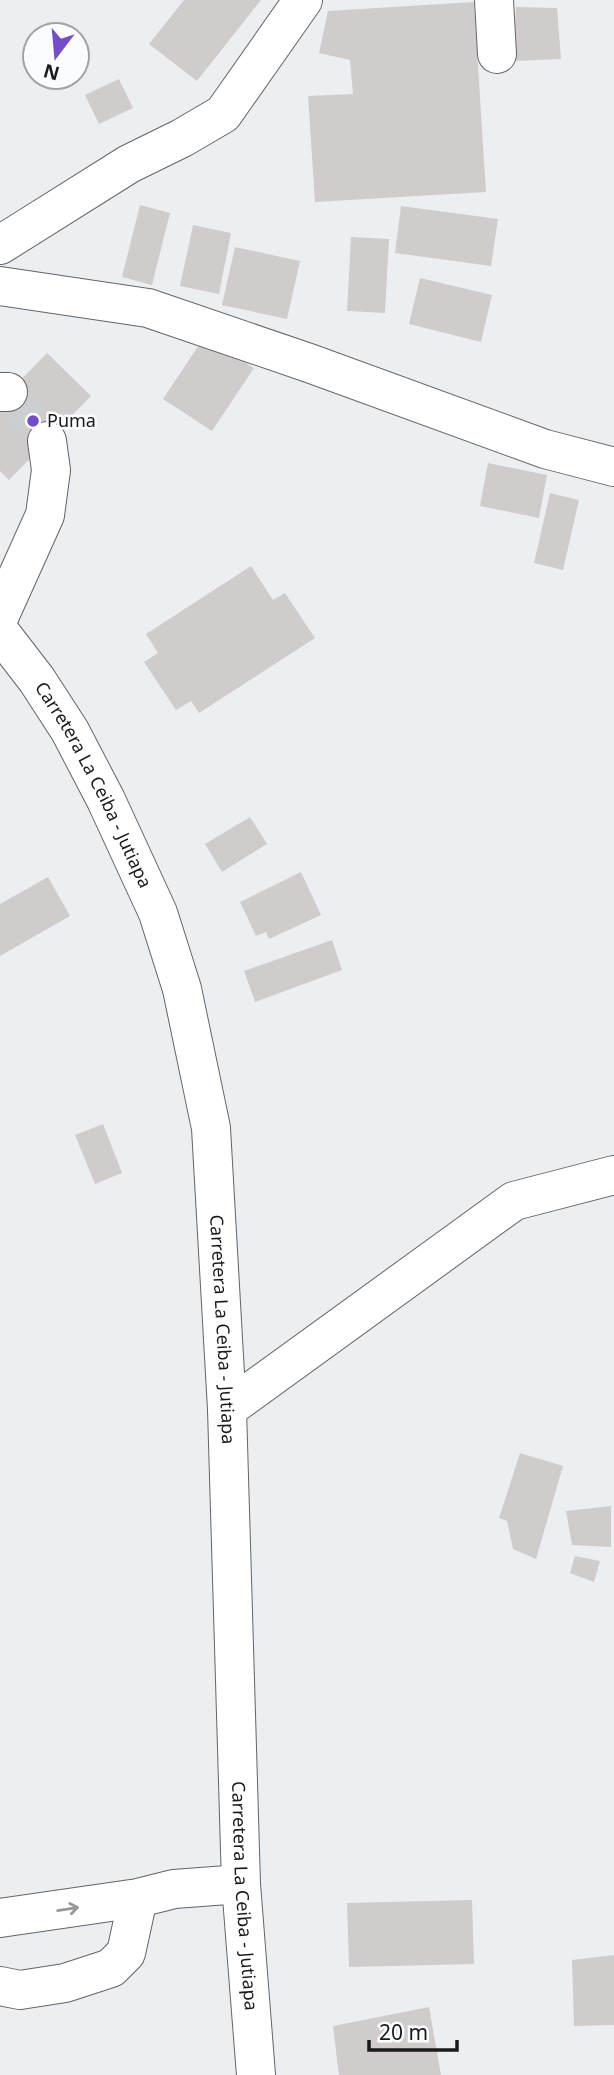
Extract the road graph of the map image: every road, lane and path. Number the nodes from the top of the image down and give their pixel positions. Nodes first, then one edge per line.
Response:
1 (303, 0) edge
2 (494, 0) edge
3 (497, 54) dead end
4 (0, 245) edge
5 (0, 286) edge
6 (47, 441) tunnel mouth
7 (614, 467) edge
8 (0, 615) edge
9 (0, 632) edge
10 (614, 1175) edge
11 (227, 1409) junction
12 (241, 1884) junction
13 (138, 1898) junction
14 (0, 1918) edge
15 (0, 1986) edge
16 (256, 2075) edge

1 - 4 street
2 - 3 street
5 - 7 street
6 - 8 street
9 - 11 street, Carretera La Ceiba - Jutiapa
10 - 11 street
11 - 12 street, Carretera La Ceiba - Jutiapa
12 - 13 street
12 - 16 street, Carretera La Ceiba - Jutiapa
14 -> 13 street
13 - 15 street

